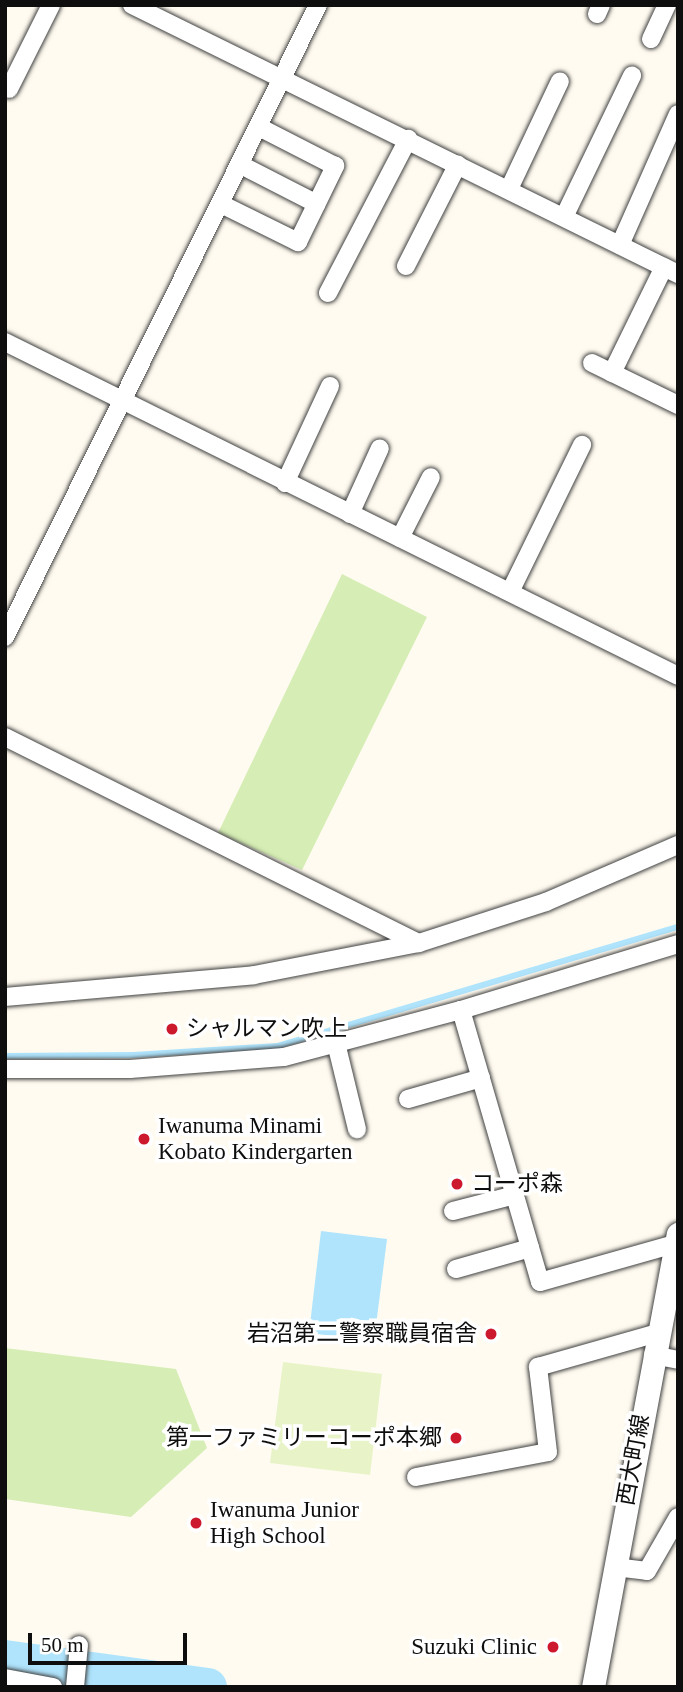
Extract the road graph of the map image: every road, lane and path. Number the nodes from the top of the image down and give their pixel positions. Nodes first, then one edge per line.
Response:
1 (51, 5) edge
2 (132, 5) edge
3 (318, 5) edge
4 (667, 5) edge
5 (651, 39) dead end
6 (632, 76) dead end
7 (284, 77) junction
8 (560, 81) dead end
9 (9, 89) dead end
10 (678, 114) edge
11 (259, 127) junction
12 (408, 139) junction
13 (458, 164) junction
14 (241, 165) junction
15 (509, 189) junction
16 (222, 204) junction
17 (317, 204) junction
18 (564, 217) junction
19 (620, 245) junction
20 (406, 266) dead end
21 (671, 271) edge
22 (328, 293) dead end
23 (5, 342) edge
24 (593, 363) dead end
25 (612, 373) junction
26 (330, 386) dead end
27 (124, 402) junction
28 (678, 405) edge
29 (582, 445) dead end
30 (380, 448) dead end
31 (432, 477) dead end
32 (285, 483) junction
33 (350, 514) junction
34 (535, 514) dead end
35 (400, 538) junction
36 (504, 589) junction
37 (5, 637) edge
38 (678, 676) edge
39 (5, 737) edge
40 (678, 845) edge
41 (419, 943) junction
42 (678, 944) edge
43 (5, 997) edge
44 (461, 1010) junction
45 (336, 1043) junction
46 (5, 1069) edge
47 (481, 1078) junction
48 (408, 1099) dead end
49 (357, 1129) dead end
50 (515, 1195) junction
51 (453, 1211) dead end
52 (677, 1240) edge
53 (530, 1248) junction
54 (456, 1269) dead end
55 (655, 1344) junction
56 (678, 1360) edge
57 (416, 1476) dead end
58 (678, 1517) edge
59 (615, 1567) junction
60 (79, 1645) dead end
61 (5, 1678) edge
62 (53, 1687) edge
63 (75, 1687) edge
64 (593, 1687) edge

1 - 9 street
2 - 7 street
3 - 7 street
4 - 5 street
6 - 18 street
7 - 11 street
7 - 12 street
8 - 15 street
10 - 19 street
11 - 14 street
11 - 17 street
12 - 13 street
12 - 22 street
13 - 15 street
13 - 20 street
14 - 16 street
14 - 17 street
15 - 18 street
16 - 17 street
16 - 27 street
18 - 19 street
19 - 21 street
21 - 25 street
23 - 27 street
24 - 25 street
25 - 28 street
26 - 32 street
27 - 32 street
27 - 37 street
29 - 36 street
30 - 33 street
31 - 35 street
32 - 33 street
33 - 35 street
34 - 36 street
35 - 36 street
36 - 38 street
39 - 41 street
40 - 41 street
41 - 43 street
42 - 44 street
44 - 45 street
44 - 47 street
45 - 46 street
45 - 49 street
47 - 48 street
47 - 50 street
50 - 51 street
50 - 53 street
52 - 53 street
52 - 55 street, 西大町線
53 - 54 street
55 - 56 street
55 - 57 street
55 - 59 street, 西大町線
58 - 59 street
59 - 64 street, 西大町線
60 - 63 street
61 - 62 street

